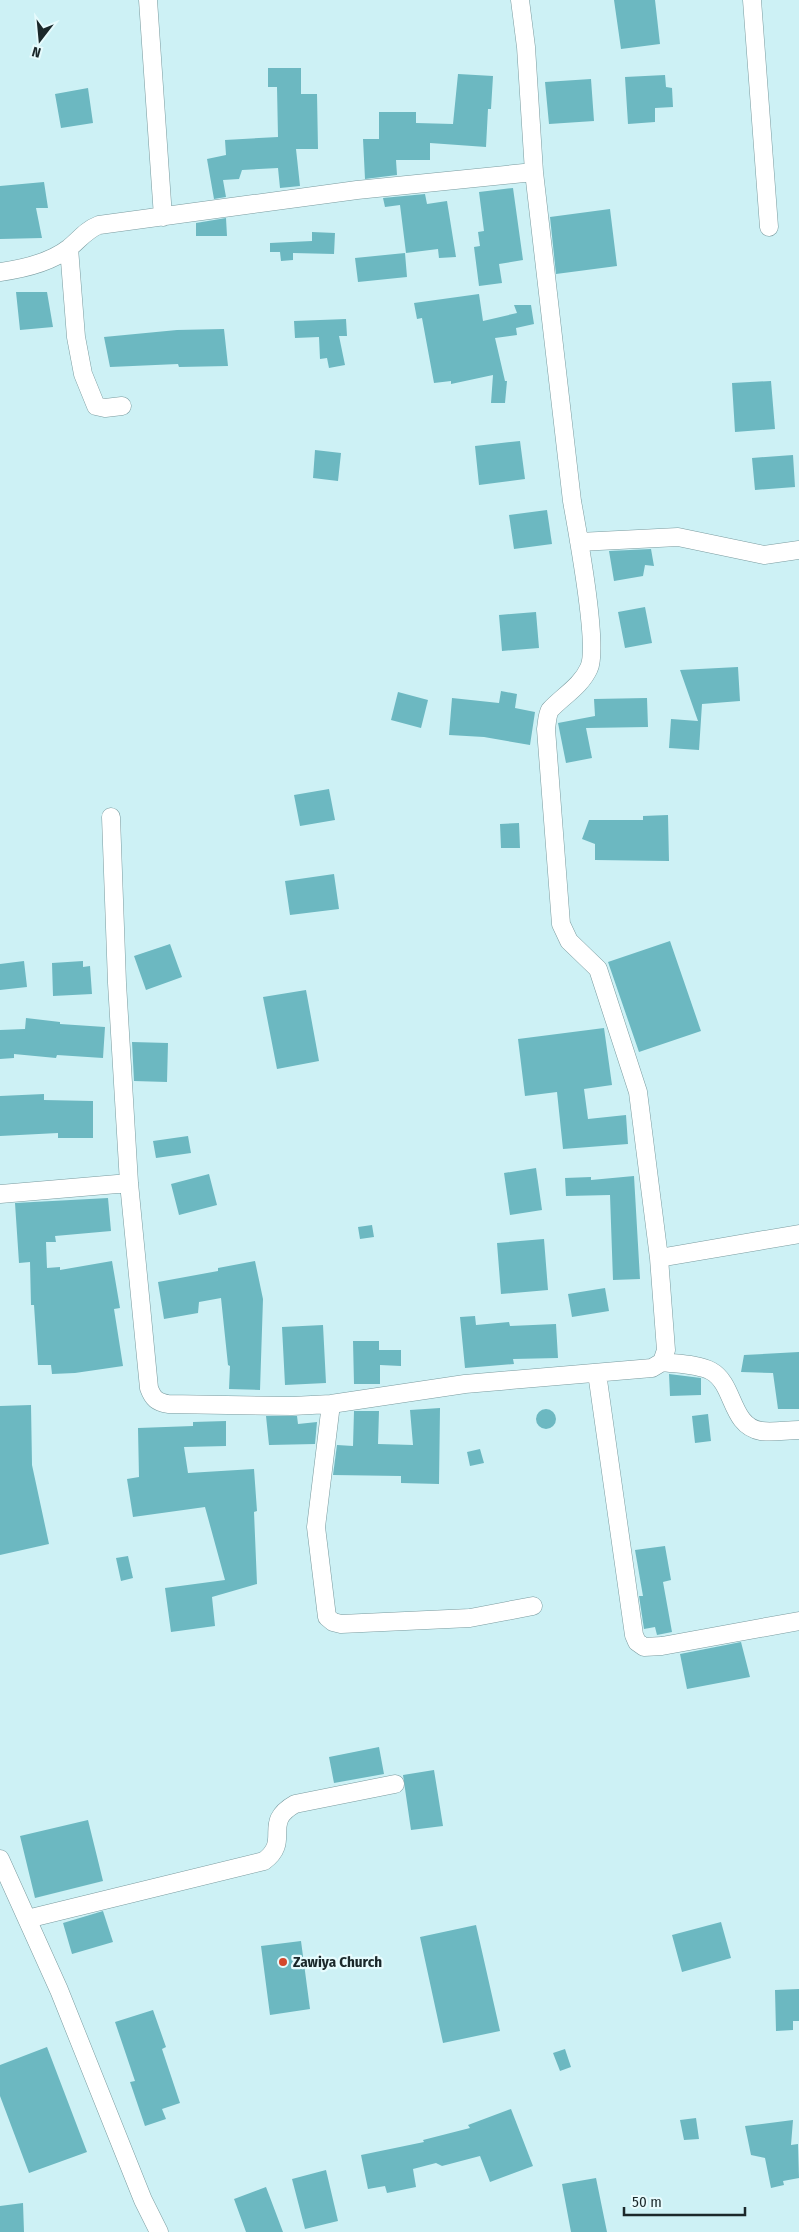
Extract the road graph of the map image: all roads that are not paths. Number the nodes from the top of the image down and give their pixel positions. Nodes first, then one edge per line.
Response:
1 (148, 0) edge
2 (520, 0) edge
3 (752, 0) edge
4 (534, 172) junction
5 (163, 217) junction
6 (769, 227) dead end
7 (69, 248) junction
8 (0, 272) edge
9 (122, 406) dead end
10 (579, 542) junction
11 (799, 550) edge
12 (111, 817) dead end
13 (128, 1184) junction
14 (0, 1194) edge
15 (799, 1234) edge
16 (660, 1258) junction
17 (662, 1362) junction
18 (597, 1373) junction
19 (331, 1404) junction
20 (799, 1430) edge
21 (533, 1606) dead end
22 (799, 1621) edge
23 (396, 1784) dead end
24 (0, 1859) edge
25 (27, 1919) junction
26 (159, 2232) edge

1 - 5 street
2 - 4 street
3 - 6 street
4 - 5 street
4 - 10 street
5 - 7 street
7 - 8 street
7 - 9 street
10 - 11 street
10 - 16 street
12 - 13 street
13 - 14 street
13 - 19 street
15 - 16 street
16 - 17 street
17 - 18 street
17 - 20 street
18 - 19 street
18 - 22 street
19 - 21 street
23 - 25 street
24 - 25 street
25 - 26 street

